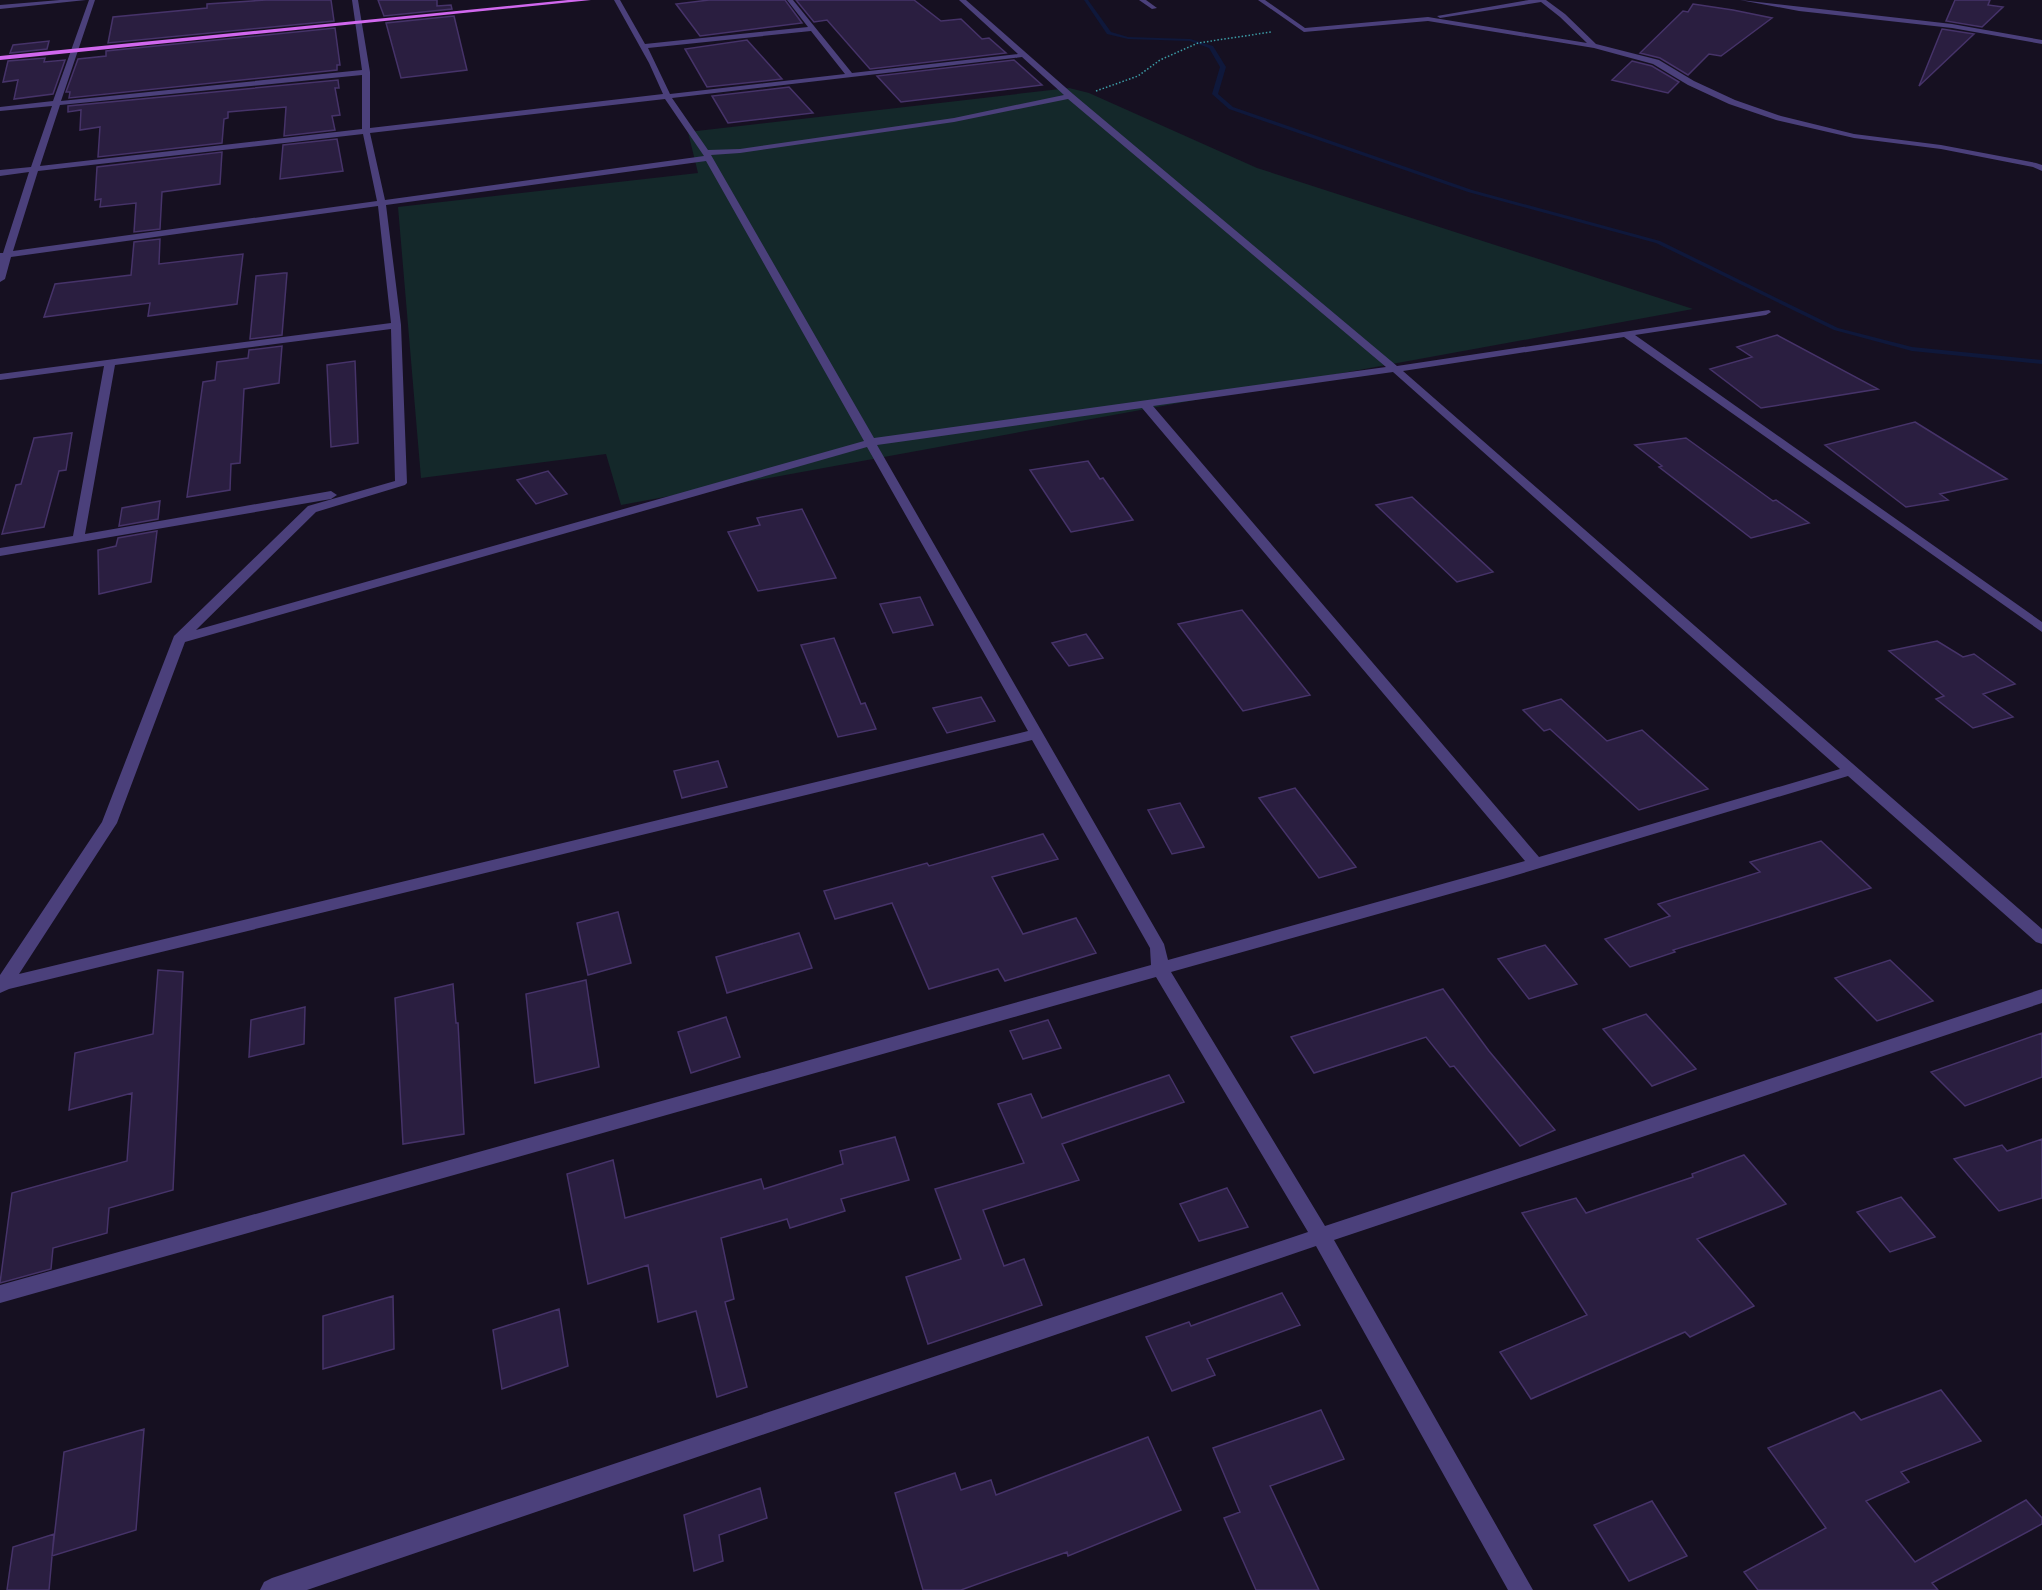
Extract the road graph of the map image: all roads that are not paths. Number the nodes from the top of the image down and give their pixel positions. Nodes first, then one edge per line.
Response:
1 (78, 0) edge
2 (83, 0) edge
3 (92, 0) edge
4 (355, 0) edge
5 (588, 0) edge
6 (616, 0) edge
7 (790, 0) edge
8 (962, 0) edge
9 (1142, 0) edge
10 (1261, 0) edge
11 (1542, 0) edge
12 (1743, 0) edge
13 (512, 4) edge
14 (4, 5) edge
15 (1154, 8) dead end
16 (1428, 19) junction
17 (358, 23) junction
18 (813, 29) junction
19 (2042, 42) edge
20 (643, 46) junction
21 (1594, 46) junction
22 (74, 51) junction
23 (1025, 55) junction
24 (0, 58) edge
25 (366, 72) junction
26 (850, 75) junction
27 (667, 96) junction
28 (1070, 96) junction
29 (58, 103) junction
30 (0, 109) edge
31 (366, 131) junction
32 (707, 155) junction
33 (2040, 165) edge
34 (33, 169) junction
35 (0, 173) edge
36 (382, 205) junction
37 (4, 255) edge
38 (0, 279) edge
39 (1766, 312) dead end
40 (396, 325) junction
41 (1625, 333) junction
42 (110, 362) junction
43 (1395, 369) junction
44 (0, 377) edge
45 (1145, 404) junction
46 (872, 441) junction
47 (401, 483) junction
48 (78, 540) junction
49 (0, 552) edge
50 (2042, 628) edge
51 (179, 639) junction
52 (1036, 734) junction
53 (1852, 770) junction
54 (1536, 864) junction
55 (2042, 938) edge
56 (1160, 968) junction
57 (2, 987) edge
58 (2042, 996) edge
59 (1320, 1236) junction
60 (0, 1294) edge
61 (272, 1590) edge
62 (1521, 1590) edge

1 - 2 street
1 - 14 street
3 - 22 street
4 - 17 street
5 - 13 main road
6 - 20 street
7 - 18 street
8 - 23 street
9 - 15 street
10 - 16 street
11 - 16 street
11 - 21 street
12 - 19 street
13 - 17 main road
16 - 21 street
17 - 22 main road
17 - 25 street
18 - 20 street
18 - 26 street
20 - 27 street
21 - 33 street
22 - 24 main road
22 - 29 street
23 - 26 street
23 - 28 street
25 - 29 street
25 - 31 street
26 - 27 street
27 - 31 street
27 - 32 street
28 - 32 street
28 - 43 street
29 - 30 street
29 - 34 street
31 - 34 street
31 - 36 street
32 - 36 street
32 - 46 street
34 - 35 street
34 - 37 street
36 - 37 street
36 - 40 street
37 - 38 street
39 - 41 street
40 - 42 street
40 - 47 street
41 - 43 street
41 - 50 street
42 - 44 street
42 - 48 street
43 - 45 street
43 - 53 street
45 - 46 street
45 - 54 street
46 - 51 street
46 - 52 street
47 - 48 street
47 - 51 street
48 - 49 street
51 - 57 street
52 - 56 street
52 - 57 street
53 - 54 street
53 - 55 street
54 - 56 street
56 - 59 street
56 - 60 street
58 - 59 street
59 - 61 street
59 - 62 street

